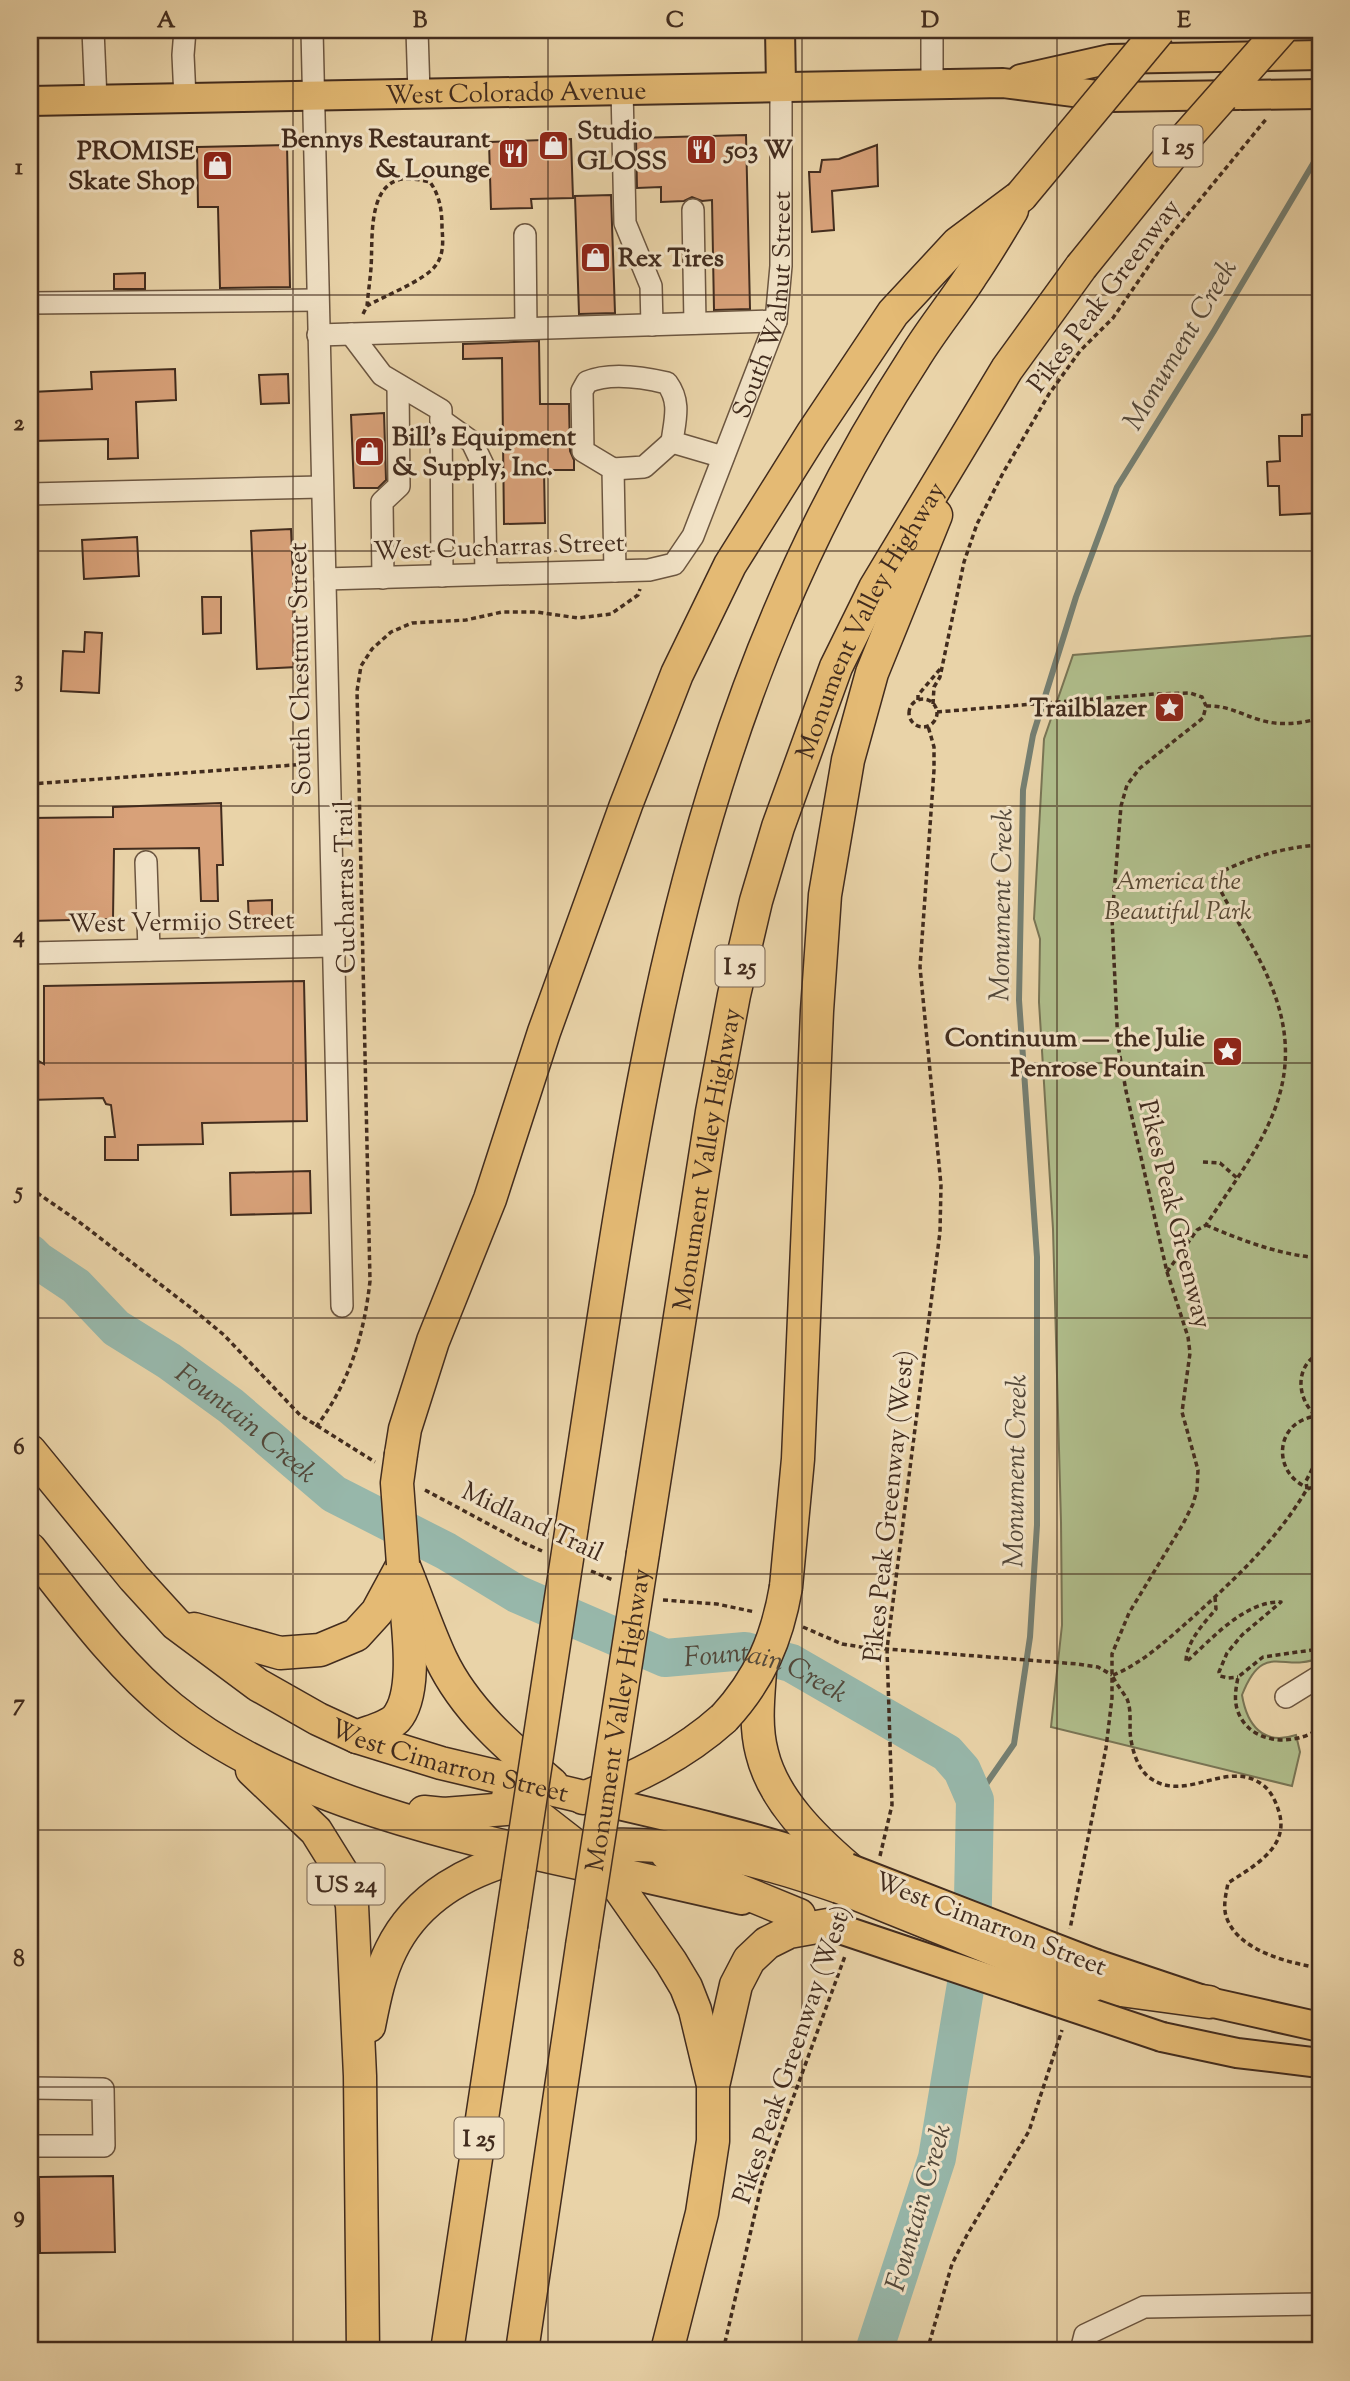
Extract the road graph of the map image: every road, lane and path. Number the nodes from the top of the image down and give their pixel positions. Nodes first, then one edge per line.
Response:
1 (93, 30) edge
2 (185, 30) edge
3 (312, 30) edge
4 (417, 30) edge
5 (780, 30) edge
6 (932, 30) edge
7 (1159, 30) edge
8 (1278, 43) edge
9 (1320, 55) edge
10 (932, 83) junction
11 (1003, 83) junction
12 (781, 85) junction
13 (622, 89) junction
14 (419, 93) junction
15 (1320, 94) edge
16 (313, 96) junction
17 (185, 98) junction
18 (96, 100) junction
19 (30, 101) edge
20 (1270, 114) dead end
21 (1021, 196) junction
22 (693, 210) dead end
23 (525, 234) dead end
24 (317, 300) junction
25 (30, 303) edge
26 (367, 306) junction
27 (776, 321) junction
28 (695, 323) junction
29 (652, 325) junction
30 (526, 328) junction
31 (351, 334) junction
32 (318, 335) junction
33 (398, 386) junction
34 (441, 420) junction
35 (973, 423) junction
36 (672, 442) junction
37 (723, 457) junction
38 (613, 469) junction
39 (321, 487) junction
40 (30, 494) edge
41 (674, 564) joint
42 (649, 569) junction
43 (615, 571) junction
44 (486, 575) junction
45 (442, 576) junction
46 (383, 578) junction
47 (325, 579) junction
48 (942, 666) junction
49 (918, 701) junction
50 (933, 704) junction
51 (1206, 706) junction
52 (937, 712) junction
53 (1320, 718) edge
54 (928, 726) junction
55 (360, 760) junction
56 (353, 761) dead end
57 (308, 764) dead end
58 (30, 784) edge
59 (1320, 845) edge
60 (146, 862) dead end
61 (333, 946) junction
62 (149, 950) junction
63 (30, 953) edge
64 (1203, 1162) dead end
65 (1237, 1178) junction
66 (30, 1188) edge
67 (1206, 1225) junction
68 (1320, 1258) edge
69 (1167, 1272) junction
70 (342, 1306) dead end
71 (1320, 1353) edge
72 (1318, 1416) edge
73 (316, 1427) junction
74 (30, 1451) edge
75 (1320, 1454) edge
76 (389, 1459) junction
77 (1320, 1481) edge
78 (421, 1488) dead end
79 (1307, 1489) junction
80 (1320, 1491) edge
81 (30, 1549) edge
82 (550, 1554) dead end
83 (589, 1570) dead end
84 (614, 1580) dead end
85 (653, 1596) dead end
86 (1215, 1597) junction
87 (405, 1600) junction
88 (766, 1615) dead end
89 (176, 1624) junction
90 (800, 1626) dead end
91 (1320, 1643) edge
92 (887, 1649) junction
93 (760, 1672) junction
94 (1112, 1675) junction
95 (1238, 1676) junction
96 (1320, 1676) edge
97 (1286, 1697) dead end
98 (1320, 1728) edge
99 (357, 1737) junction
100 (219, 1741) junction
101 (441, 1763) junction
102 (572, 1797) junction
103 (363, 1807) junction
104 (527, 1808) junction
105 (575, 1846) junction
106 (653, 1846) junction
107 (537, 1854) junction
108 (601, 1868) junction
109 (855, 1873) junction
110 (814, 1920) junction
111 (847, 1951) dead end
112 (1320, 1968) edge
113 (1209, 2002) joint
114 (1320, 2027) edge
115 (1320, 2063) edge
116 (360, 2076) junction
117 (713, 2086) junction
118 (30, 2088) edge
119 (30, 2146) edge
120 (1320, 2304) edge
121 (363, 2351) edge
122 (447, 2351) edge
123 (522, 2351) edge
124 (667, 2351) edge
125 (723, 2351) edge
126 (1081, 2351) edge

1 - 18 street
2 - 17 street
3 - 16 street, South Chestnut Street
4 - 14 street
5 - 12 main road, South Walnut Street
6 - 10 street
7 - 21 highway, I 25, bridge
8 - 9 main road, West Colorado Avenue
8 - 11 main road, West Colorado Avenue
8 - 35 highway, Monument Valley Highway / I 25, bridge
10 - 11 main road, West Colorado Avenue
10 - 12 main road, West Colorado Avenue
11 - 15 main road, West Colorado Avenue, bridge
12 - 13 main road, West Colorado Avenue
12 - 27 street, South Walnut Street
13 - 14 main road, West Colorado Avenue
13 - 29 street
14 - 16 main road, West Colorado Avenue
16 - 17 main road, West Colorado Avenue
16 - 24 street, South Chestnut Street
17 - 18 main road, West Colorado Avenue
18 - 19 main road, West Colorado Avenue
20 - 48 path, Pikes Peak Greenway
21 - 76 highway
21 - 122 highway, I 25, bridge
22 - 28 street
23 - 30 street
24 - 25 street
24 - 32 street, South Chestnut Street
26 - 26 path
26 - 31 path
27 - 28 street
27 - 37 street, South Walnut Street
28 - 29 street
29 - 30 street
30 - 31 street
31 - 32 street
31 - 33 street
32 - 39 street, South Chestnut Street
33 - 34 street
33 - 46 street
34 - 44 street
34 - 45 street
35 - 93 highway, bridge
35 - 123 highway, Monument Valley Highway / I 25, bridge
36 - 37 street
36 - 38 street
36 - 38 street
37 - 41 street, South Walnut Street
38 - 43 street
39 - 40 street
39 - 47 street, South Chestnut Street
41 - 42 street, West Cucharras Street
42 - 43 street, West Cucharras Street
42 - 55 path, Cucharras Trail
43 - 44 street, West Cucharras Street
44 - 45 street, West Cucharras Street
45 - 46 street, West Cucharras Street
46 - 47 street, West Cucharras Street
47 - 61 street, South Chestnut Street
48 - 49 path, Pikes Peak Greenway
48 - 50 path, Pikes Peak Greenway
49 - 50 path
49 - 54 path
50 - 52 path
51 - 52 path
51 - 53 path
51 - 69 path, Pikes Peak Greenway
52 - 54 path
54 - 92 path, Pikes Peak Greenway (West)
55 - 56 path
55 - 73 path, Cucharras Trail
57 - 58 path
59 - 65 path
60 - 62 street
61 - 62 street, West Vermijo Street
61 - 70 street, South Chestnut Street
62 - 63 street, West Vermijo Street
64 - 65 path
65 - 67 path
66 - 73 path
67 - 68 path
67 - 69 path
69 - 94 path, Pikes Peak Greenway
71 - 72 path
72 - 79 path
73 - 76 path
74 - 89 highway, West Cimarron Street
75 - 79 path
76 - 87 highway, bridge
77 - 79 path
78 - 82 path, Midland Trail
79 - 80 path
79 - 86 path
81 - 100 highway, West Cimarron Street / US 24
83 - 84 path, Midland Trail
85 - 88 path
86 - 94 path
86 - 95 path
87 - 89 highway
87 - 99 highway
87 - 102 highway
89 - 99 highway, West Cimarron Street
90 - 92 path
91 - 95 path
92 - 94 path
92 - 109 path, Pikes Peak Greenway (West)
93 - 102 highway, bridge
93 - 109 highway
94 - 112 path
95 - 98 path
96 - 97 street
99 - 101 highway, West Cimarron Street
100 - 103 highway, West Cimarron Street
100 - 116 highway, US 24
101 - 102 highway, West Cimarron Street
101 - 104 highway
102 - 104 highway
102 - 106 highway
102 - 109 main road, West Cimarron Street
103 - 104 highway
103 - 107 highway, West Cimarron Street
104 - 105 highway
105 - 106 highway
105 - 107 highway
105 - 108 highway
106 - 109 highway
106 - 110 highway
107 - 108 highway, West Cimarron Street
107 - 116 highway
108 - 110 main road, West Cimarron Street
108 - 117 highway
109 - 113 highway, bridge
110 - 115 main road, West Cimarron Street, bridge
110 - 117 highway
111 - 125 path, Pikes Peak Greenway (West)
113 - 114 main road
116 - 121 highway, US 24
117 - 124 highway
118 - 119 street
120 - 126 street

